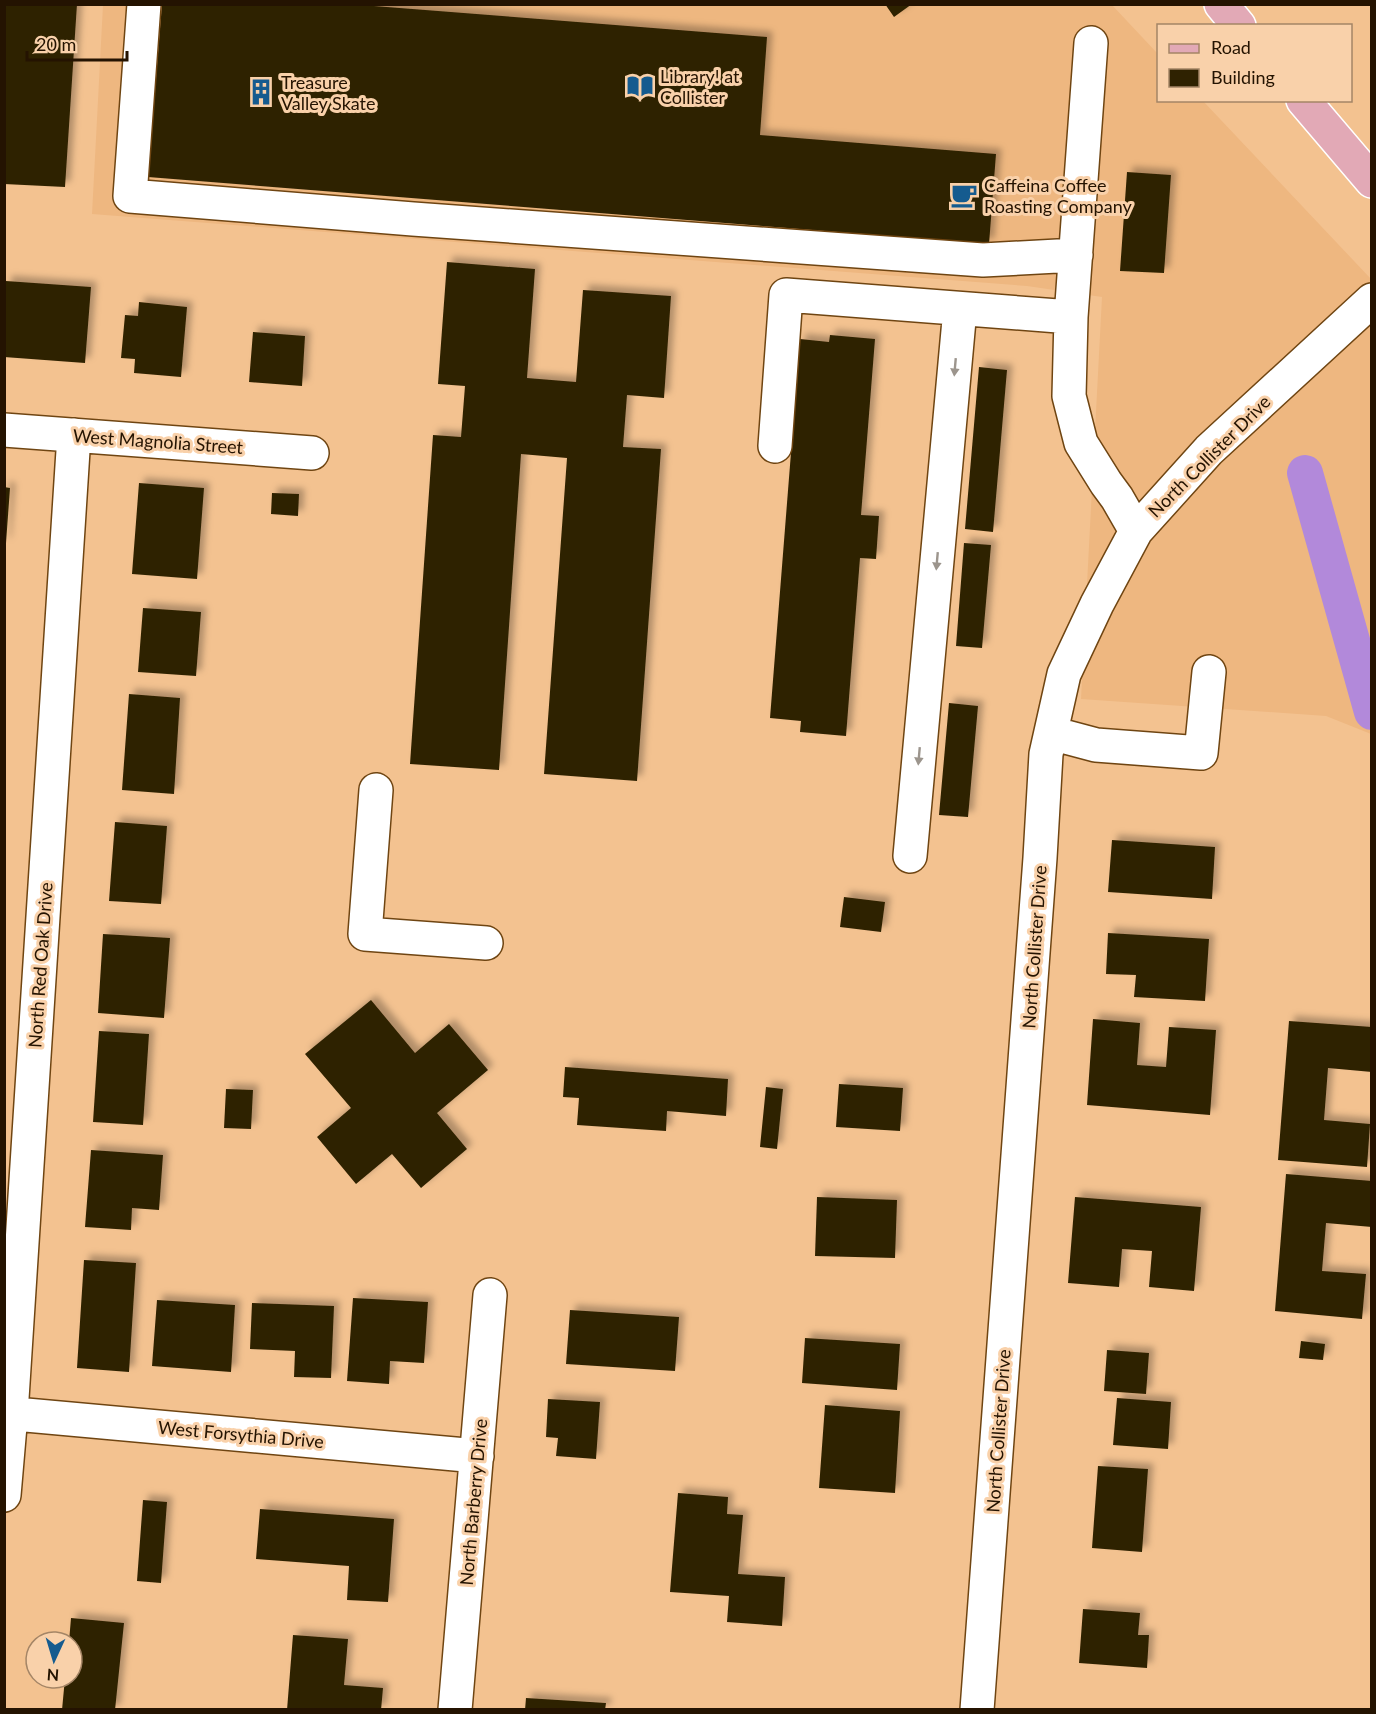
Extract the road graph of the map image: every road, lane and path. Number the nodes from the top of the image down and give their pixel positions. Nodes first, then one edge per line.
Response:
1 (144, 4) edge
2 (1221, 4) edge
3 (1237, 24) edge
4 (1091, 43) dead end
5 (1305, 102) edge
6 (1371, 181) edge
7 (1076, 255) junction
8 (1371, 300) edge
9 (960, 309) junction
10 (1071, 317) junction
11 (4, 430) edge
12 (74, 435) junction
13 (776, 446) dead end
14 (312, 453) dead end
15 (1136, 531) junction
16 (1209, 672) dead end
17 (1051, 732) junction
18 (376, 790) dead end
19 (910, 856) dead end
20 (486, 943) dead end
21 (490, 1295) dead end
22 (8, 1413) edge
23 (477, 1456) junction
24 (4, 1495) edge
25 (455, 1710) edge
26 (977, 1710) edge

1 - 7 street
2 - 3 main road
4 - 7 street
5 - 6 main road
7 - 10 street
8 - 15 street, North Collister Drive
9 - 10 street
9 - 13 street
9 -> 19 street
10 - 15 street
11 - 12 street, West Magnolia Street
12 - 14 street, West Magnolia Street
12 - 22 street, North Red Oak Drive
15 - 17 street, North Collister Drive
16 - 17 street
17 - 26 street, North Collister Drive
18 - 20 street
21 - 23 street, North Barberry Drive
22 - 23 street, West Forsythia Drive
22 - 24 street, North Red Oak Drive
23 - 25 street, North Barberry Drive

